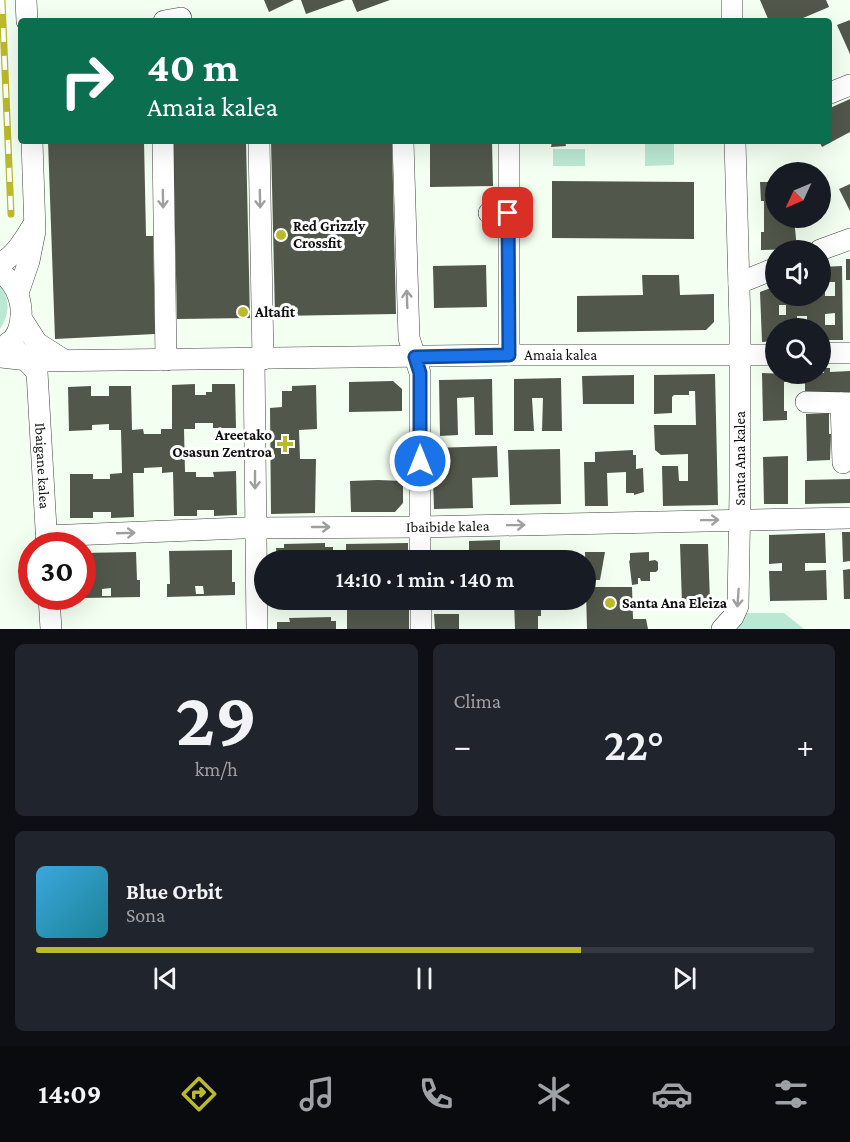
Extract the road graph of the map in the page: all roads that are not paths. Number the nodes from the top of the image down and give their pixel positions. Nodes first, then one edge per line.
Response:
1 (26, 0) edge
2 (732, 0) edge
3 (27, 18) edge
4 (732, 18) edge
5 (850, 85) edge
6 (832, 92) edge
7 (32, 144) edge
8 (163, 144) edge
9 (259, 144) edge
10 (403, 144) edge
11 (509, 144) edge
12 (735, 144) edge
13 (35, 215) junction
14 (850, 239) edge
15 (831, 246) edge
16 (0, 264) edge
17 (0, 272) edge
18 (765, 272) edge
19 (739, 283) junction
20 (18, 293) junction
21 (21, 318) junction
22 (3, 351) edge
23 (831, 353) edge
24 (850, 353) edge
25 (738, 354) junction
26 (509, 355) junction
27 (765, 355) edge
28 (415, 357) junction
29 (259, 359) junction
30 (27, 360) junction
31 (166, 360) junction
32 (65, 361) junction
33 (38, 386) junction
34 (806, 402) dead end
35 (846, 403) edge
36 (843, 463) dead end
37 (850, 518) edge
38 (740, 519) junction
39 (420, 527) junction
40 (255, 528) junction
41 (46, 532) edge
42 (96, 538) edge
43 (420, 550) edge
44 (50, 610) edge
45 (421, 610) edge
46 (51, 629) edge
47 (257, 629) edge
48 (421, 629) edge
49 (722, 629) edge

1 - 3 street
2 - 4 street
5 - 6 street
7 - 13 street
8 -> 31 street
9 -> 29 street
28 -> 10 street
11 - 26 street
12 - 19 street, Santa Ana kalea
13 - 16 street
13 - 20 street
14 - 15 street
17 - 20 street
18 - 19 street
19 - 25 street, Santa Ana kalea
20 - 21 street
21 - 22 street
21 - 32 street
22 - 30 street
22 - 33 street
23 - 24 street
25 - 26 street, Amaia kalea
25 - 27 street, Amaia kalea
25 - 38 street, Santa Ana kalea
26 - 28 street, Amaia kalea
28 - 29 street, Amaia kalea
28 - 39 street
29 - 31 street, Amaia kalea
29 -> 40 street
30 - 32 street, Amaia kalea
30 - 33 street, Ibaigane kalea
31 - 32 street, Amaia kalea
32 - 33 street
33 - 41 street, Ibaigane kalea
34 - 35 street
35 - 36 street
37 - 38 street, Ibaibide kalea
39 -> 38 street, Ibaibide kalea
38 -> 49 street, Santa Ana kalea
40 -> 39 street, Ibaibide kalea
39 - 43 street
42 -> 40 street, Ibaibide kalea
40 - 47 street
44 - 46 street
45 - 48 street

